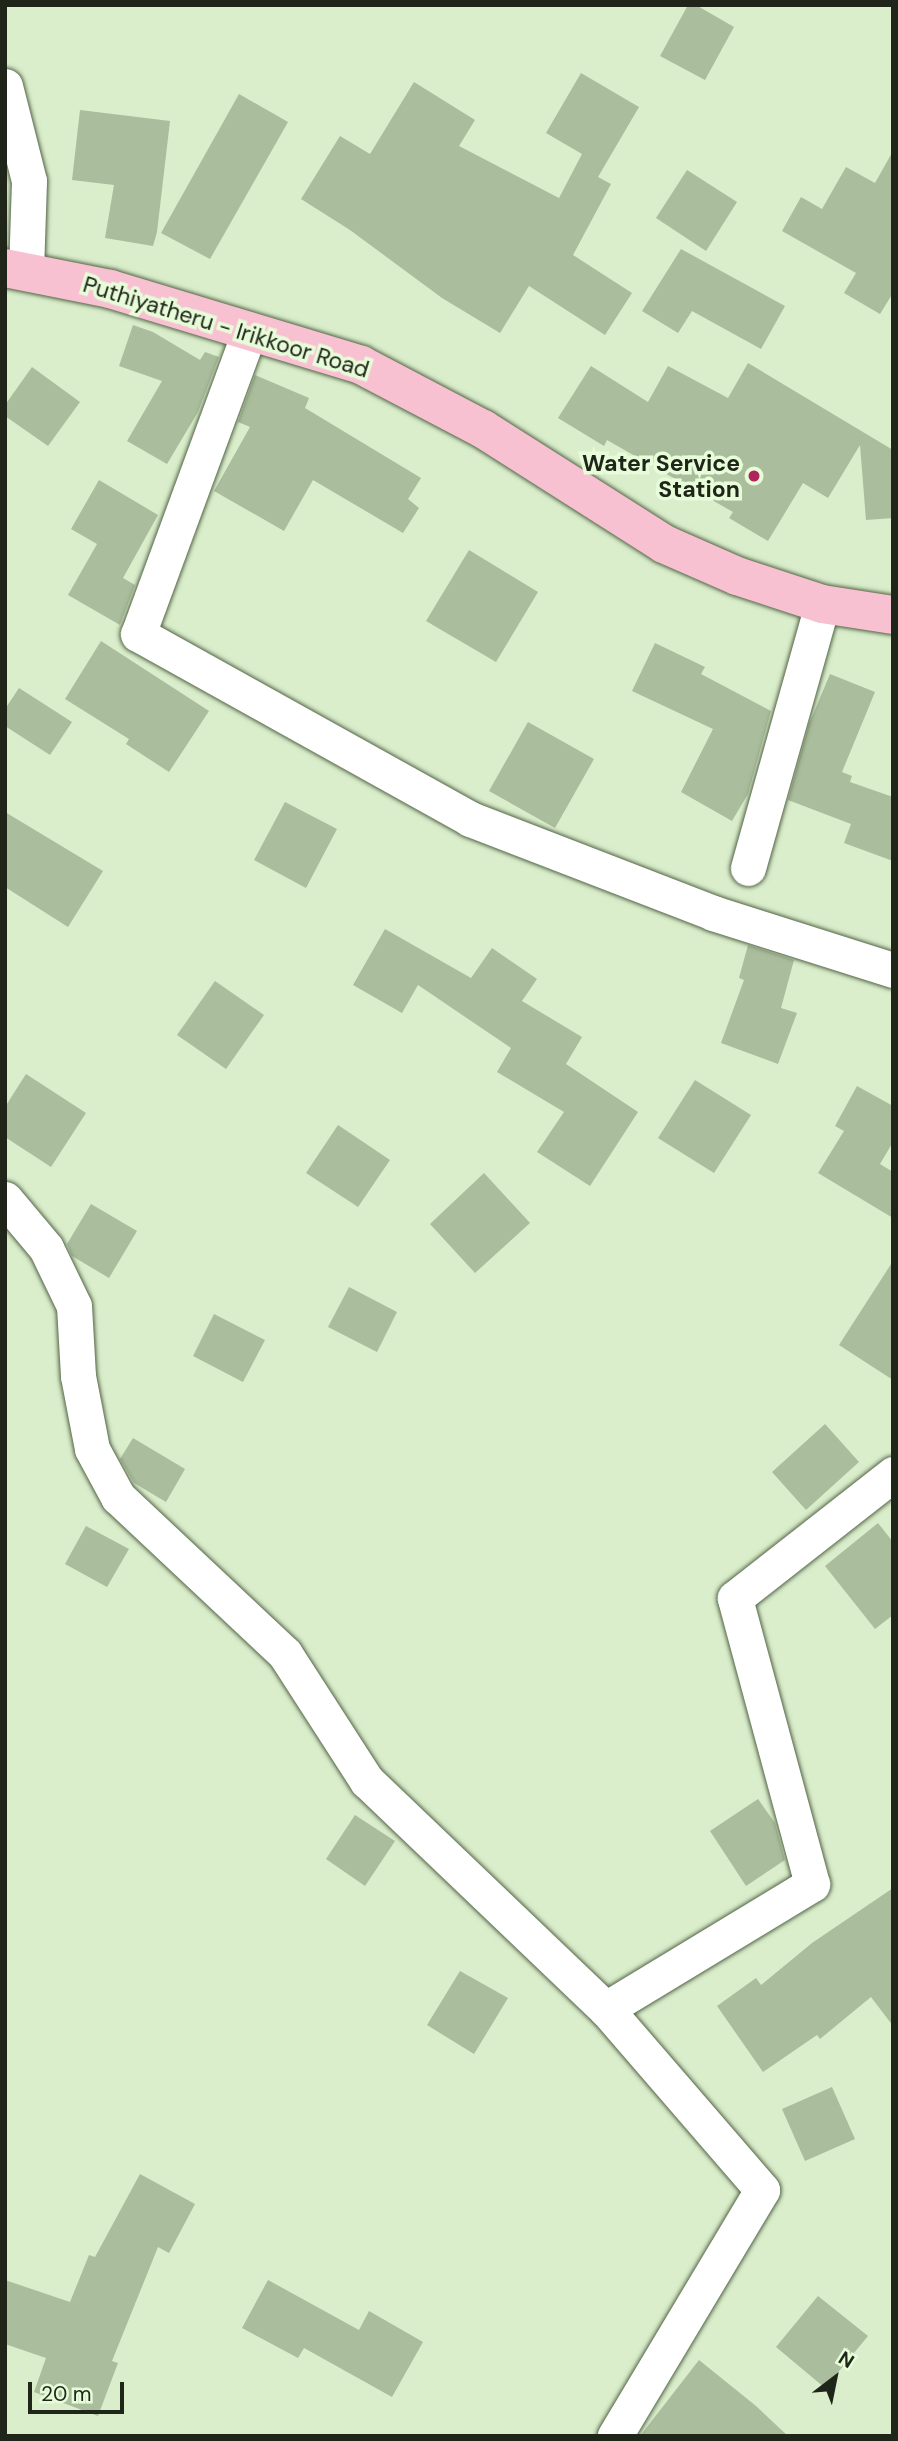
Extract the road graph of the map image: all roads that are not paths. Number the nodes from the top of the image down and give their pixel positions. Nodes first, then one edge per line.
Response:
1 (5, 86) edge
2 (16, 269) edge
3 (250, 330) junction
4 (822, 604) junction
5 (893, 615) edge
6 (748, 868) dead end
7 (893, 970) edge
8 (5, 1199) edge
9 (893, 1474) edge
10 (606, 2009) junction
11 (615, 2436) edge

1 - 2 street
2 - 3 main road, Puthiyatheru - Irikkoor Road
3 - 4 main road, Puthiyatheru - Irikkoor Road
3 - 7 street
4 - 5 main road, Puthiyatheru - Irikkoor Road
4 - 6 street
8 - 10 street
9 - 10 street
10 - 11 street

